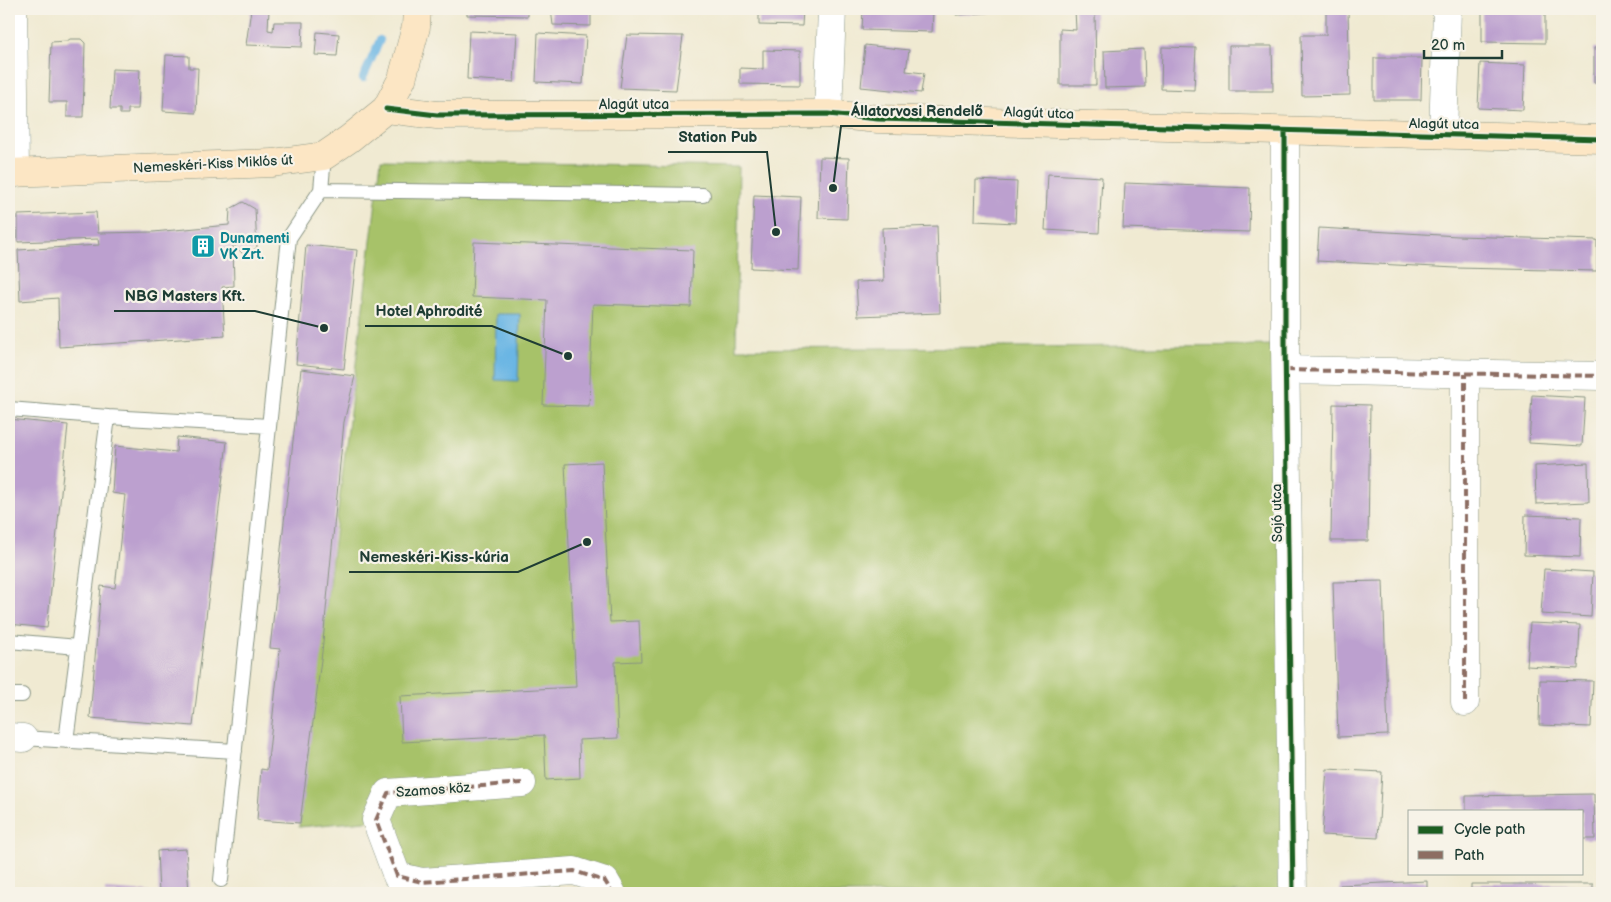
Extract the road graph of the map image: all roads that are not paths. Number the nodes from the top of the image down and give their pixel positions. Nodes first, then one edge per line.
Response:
1 (13, 9) edge
2 (417, 9) edge
3 (832, 9) edge
4 (1447, 9) edge
5 (386, 109) junction
6 (828, 114) junction
7 (1284, 132) junction
8 (1443, 134) junction
9 (1602, 139) edge
10 (324, 156) junction
11 (12, 173) edge
12 (320, 190) junction
13 (703, 195) dead end
14 (1286, 370) junction
15 (1466, 374) junction
16 (1602, 376) edge
17 (9, 408) edge
18 (108, 417) junction
19 (269, 426) junction
20 (9, 641) edge
21 (78, 647) junction
22 (1465, 702) dead end
23 (16, 738) edge
24 (66, 741) junction
25 (234, 751) junction
26 (522, 783) dead end
27 (221, 880) dead end
28 (612, 893) edge
29 (1293, 893) edge

1 - 11 street
2 - 5 street, Nemeskéri-Kiss Miklós út
3 - 6 street
4 - 8 street
5 - 6 street, Alagút utca
5 - 10 street, Nemeskéri-Kiss Miklós út
6 - 7 street, Alagút utca
7 - 8 street, Alagút utca
7 - 14 street, Sajó utca
8 - 9 street, Alagút utca
10 - 11 street, Nemeskéri-Kiss Miklós út
10 - 12 lane
12 - 13 lane
12 - 19 lane
14 - 15 street
14 - 29 street, Sajó utca
15 - 16 street
15 - 22 street
17 - 18 lane
18 - 19 lane
18 - 21 lane
19 - 25 lane
20 - 21 lane
21 - 24 lane
23 - 24 lane
24 - 25 lane
25 - 27 lane
26 - 28 street, Szamos köz

